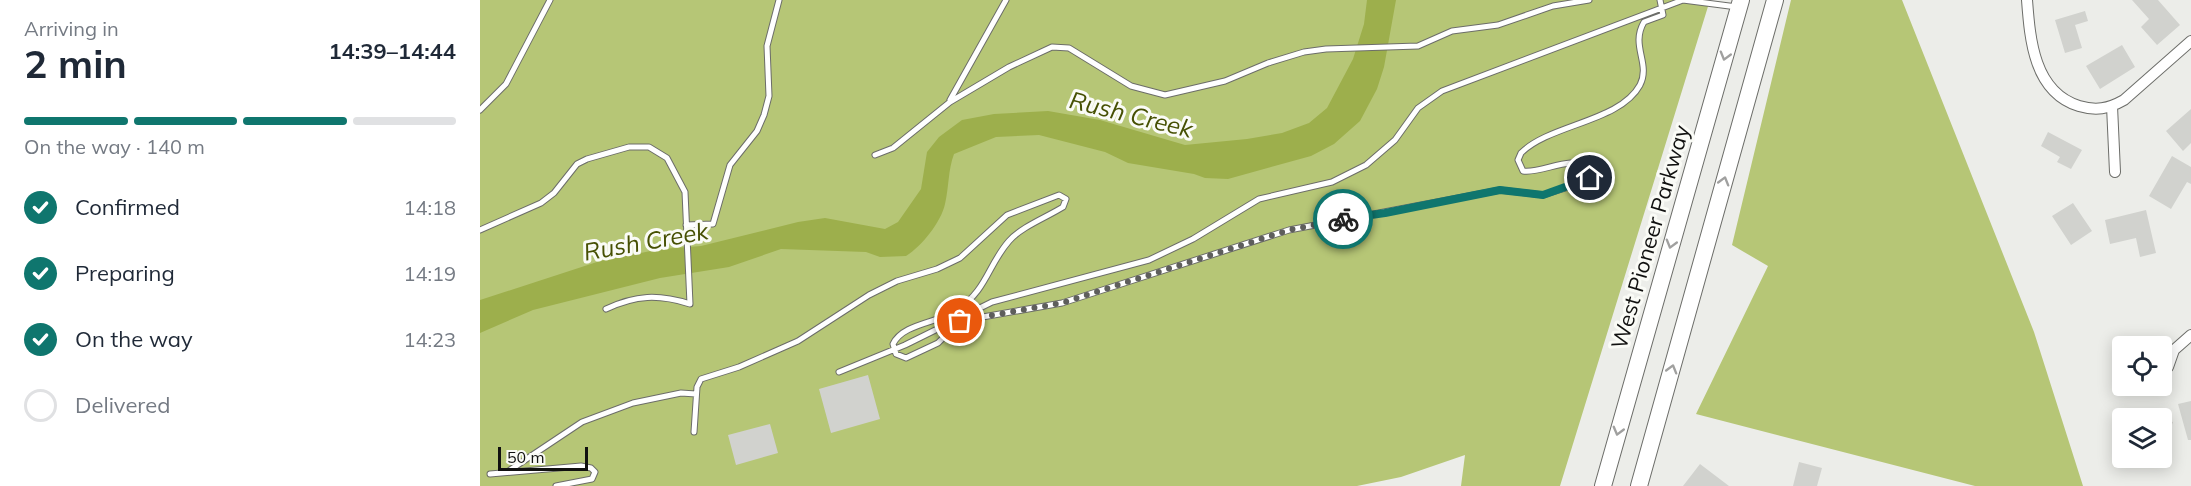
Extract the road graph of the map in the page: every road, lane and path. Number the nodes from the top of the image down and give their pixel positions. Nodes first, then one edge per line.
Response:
1 (550, 0) edge
2 (779, 0) edge
3 (1006, 0) edge
4 (1589, 0) edge
5 (1660, 0) edge
6 (1775, 0) edge
7 (2027, 0) edge
8 (1740, 4) edge
9 (1662, 8) junction
10 (2191, 41) edge
11 (950, 102) junction
12 (2112, 106) junction
13 (480, 110) edge
14 (875, 156) dead end
15 (2115, 172) dead end
16 (686, 225) junction
17 (480, 230) edge
18 (606, 309) dead end
19 (2191, 335) edge
20 (894, 350) junction
21 (2172, 356) edge
22 (839, 372) dead end
23 (696, 394) junction
24 (694, 432) dead end
25 (510, 470) junction
26 (490, 474) dead end
27 (556, 486) edge
28 (1603, 486) edge
29 (1639, 486) edge

1 - 13 lane
2 - 16 lane
3 - 11 lane
4 - 11 lane
5 - 9 lane
29 -> 6 main road
7 - 12 street
8 - 9 lane
8 -> 28 main road, West Pioneer Parkway
9 - 20 lane
9 - 20 lane
10 - 12 street
11 - 14 lane
12 - 15 street
16 - 17 lane
16 - 18 lane
19 - 21 street
20 - 22 lane
20 - 23 lane
23 - 24 lane
23 - 25 lane
25 - 26 lane
25 - 27 lane

